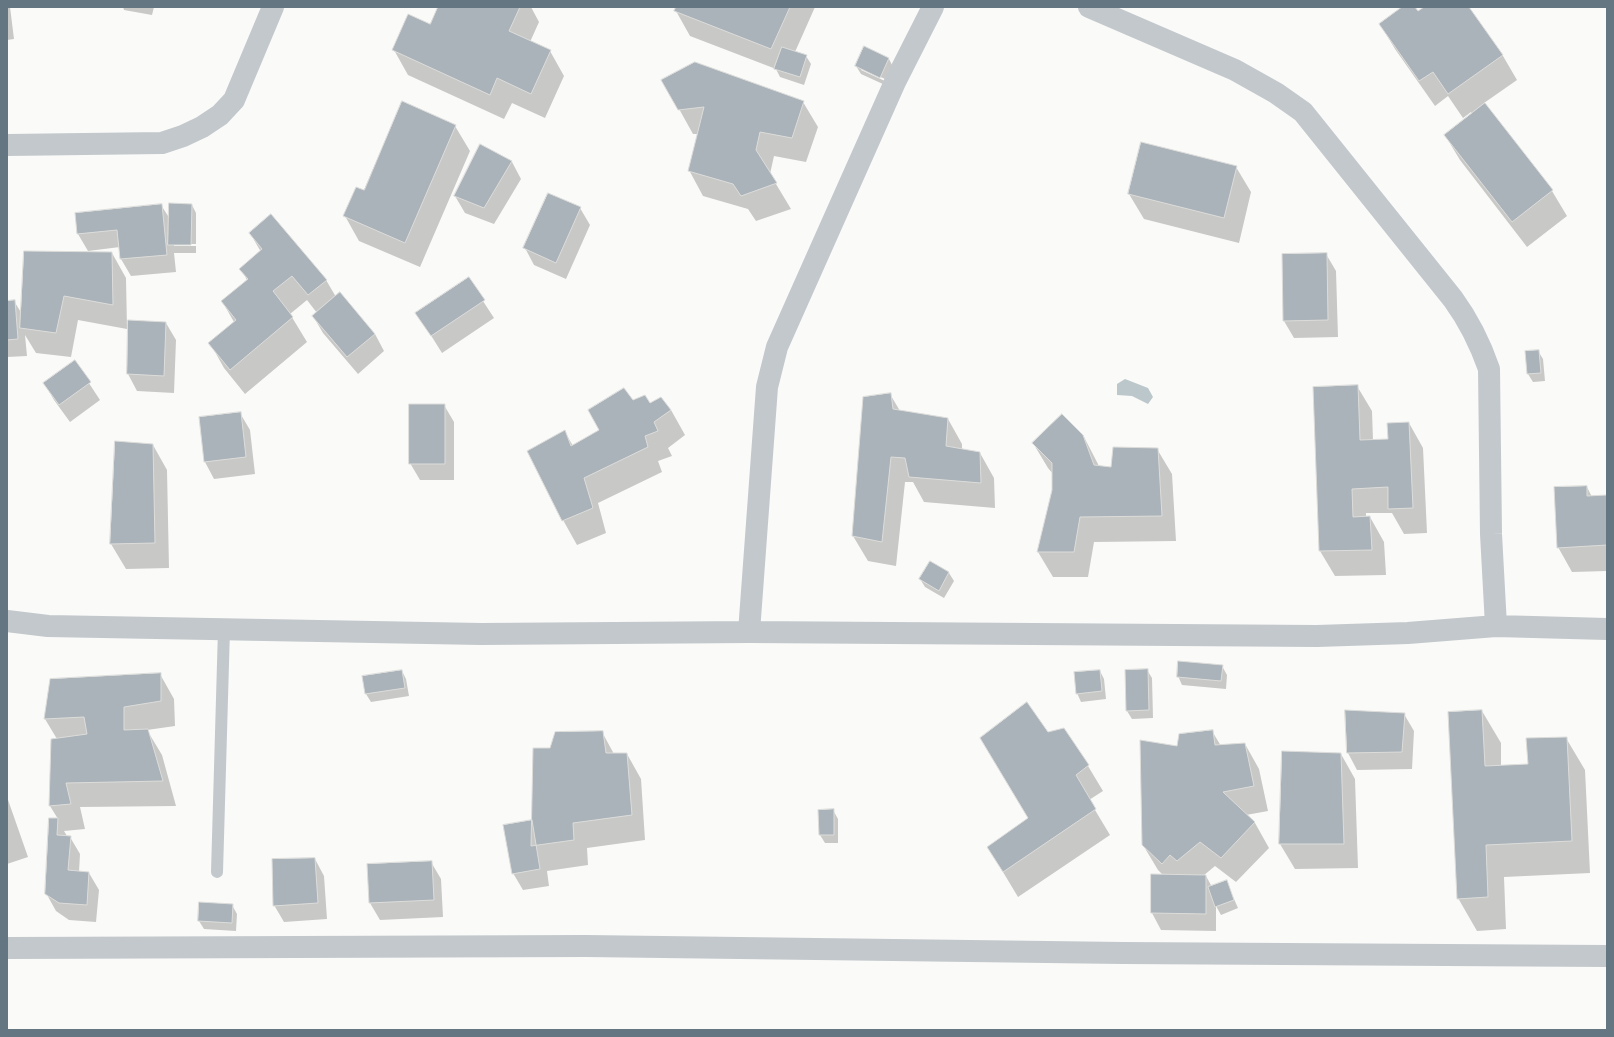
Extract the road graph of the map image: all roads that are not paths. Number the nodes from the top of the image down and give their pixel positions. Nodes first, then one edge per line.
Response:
1 (273, 7) edge
2 (933, 7) edge
3 (1089, 7) edge
4 (7, 145) edge
5 (7, 621) edge
6 (1496, 626) junction
7 (224, 629) junction
8 (1607, 629) edge
9 (749, 632) junction
10 (217, 872) dead end
11 (7, 948) edge
12 (1607, 956) edge

1 - 4 street
2 - 9 street
3 - 6 street
5 - 7 street
6 - 8 street
6 - 9 street
7 - 9 street
7 - 10 lane
11 - 12 street

